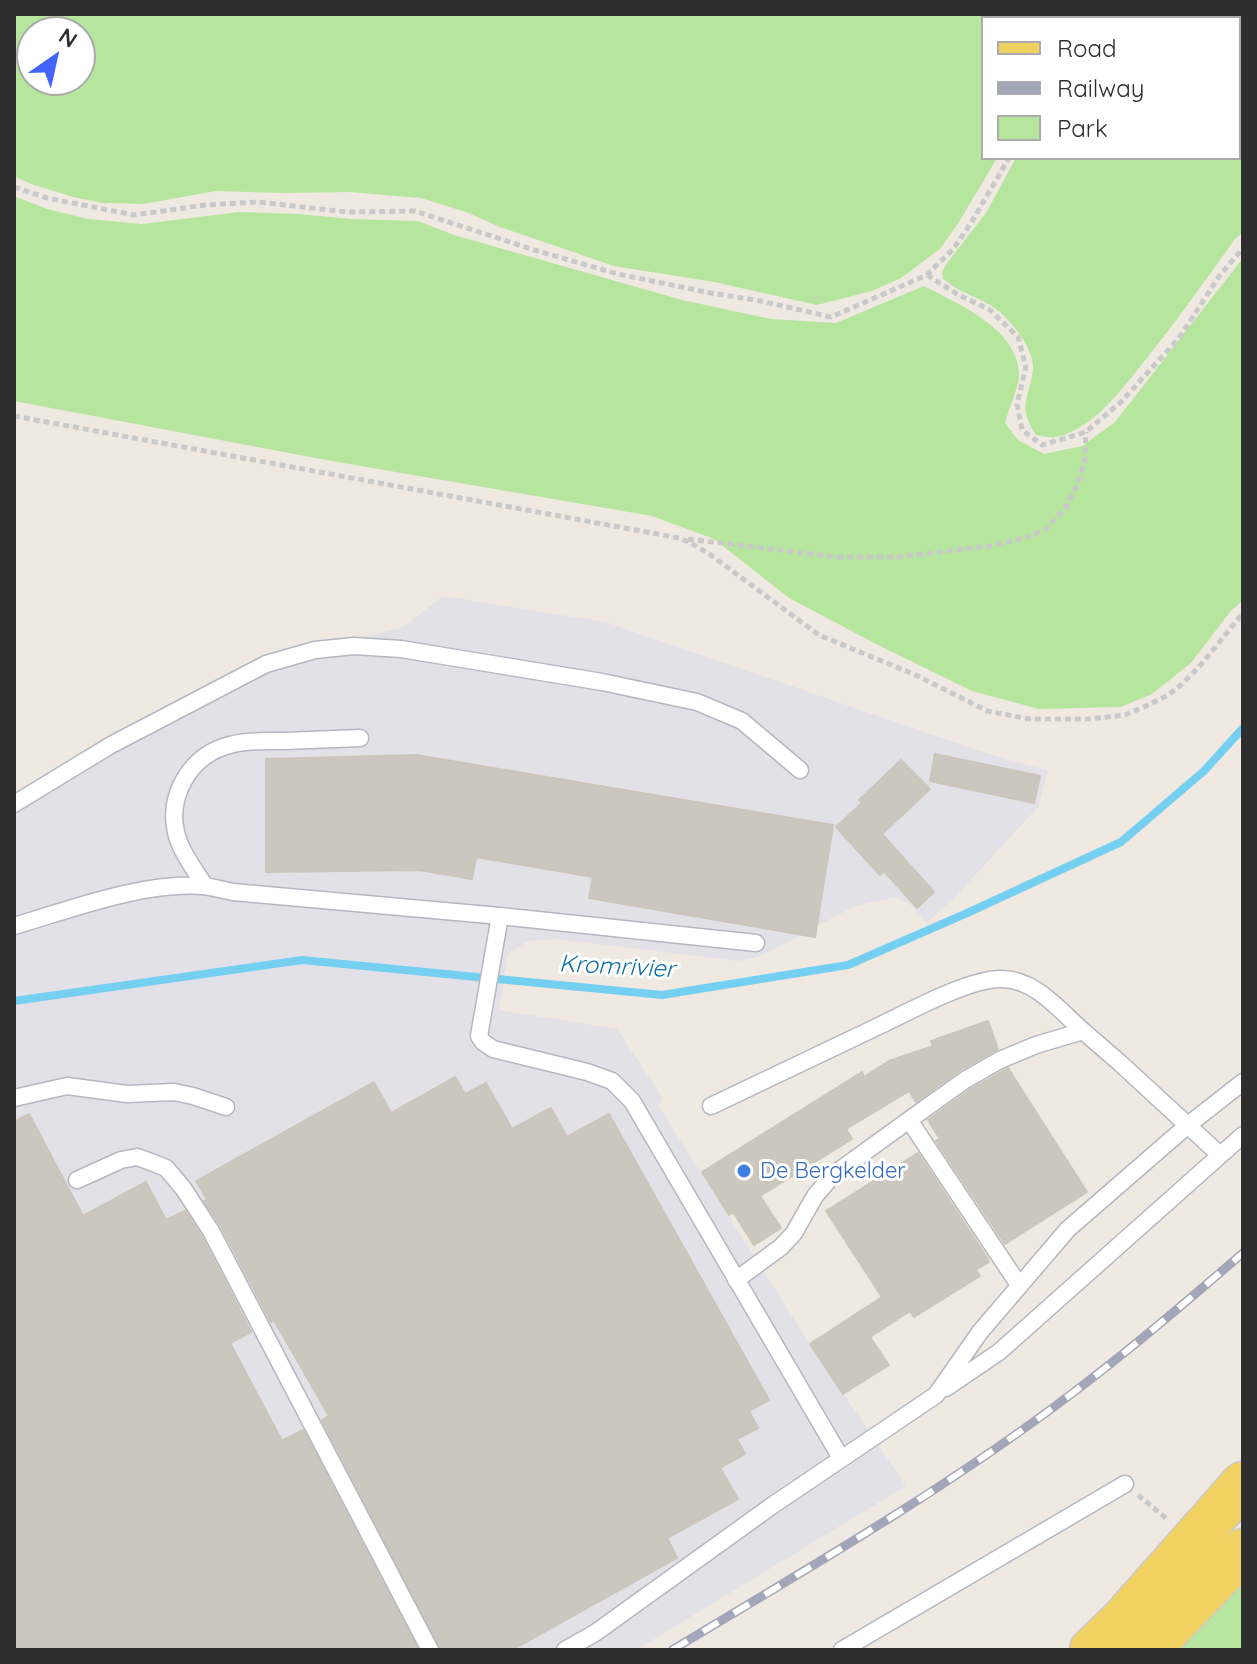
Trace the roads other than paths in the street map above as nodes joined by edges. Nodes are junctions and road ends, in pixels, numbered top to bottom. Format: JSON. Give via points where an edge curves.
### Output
{"nodes":[{"id":1,"x":360,"y":738,"type":"dead end"},
{"id":2,"x":800,"y":770,"type":"dead end"},
{"id":3,"x":14,"y":804,"type":"edge"},
{"id":4,"x":205,"y":886,"type":"junction"},
{"id":5,"x":500,"y":916,"type":"junction"},
{"id":6,"x":14,"y":926,"type":"edge"},
{"id":7,"x":756,"y":943,"type":"dead end"},
{"id":8,"x":1083,"y":1031,"type":"junction"},
{"id":9,"x":1243,"y":1082,"type":"edge"},
{"id":10,"x":14,"y":1098,"type":"edge"},
{"id":11,"x":711,"y":1106,"type":"dead end"},
{"id":12,"x":226,"y":1107,"type":"dead end"},
{"id":13,"x":909,"y":1120,"type":"junction"},
{"id":14,"x":1188,"y":1125,"type":"junction"},
{"id":15,"x":1243,"y":1135,"type":"edge"},
{"id":16,"x":1220,"y":1155,"type":"junction"},
{"id":17,"x":77,"y":1180,"type":"dead end"},
{"id":18,"x":736,"y":1280,"type":"junction"},
{"id":19,"x":1019,"y":1285,"type":"junction"},
{"id":20,"x":936,"y":1395,"type":"junction"},
{"id":21,"x":841,"y":1458,"type":"junction"},
{"id":22,"x":1125,"y":1484,"type":"road end"},
{"id":23,"x":1243,"y":1484,"type":"edge"},
{"id":24,"x":1243,"y":1551,"type":"edge"},
{"id":25,"x":430,"y":1650,"type":"edge"},
{"id":26,"x":565,"y":1650,"type":"edge"},
{"id":27,"x":842,"y":1650,"type":"edge"},
{"id":28,"x":1092,"y":1650,"type":"edge"},
{"id":29,"x":1148,"y":1650,"type":"edge"}],
"edges":[{"from":1,"to":4,"type":"lane","via":[[249,742],[202,758],[179,789],[175,808],[176,832]]},
{"from":2,"to":3,"type":"lane","via":[[742,721],[697,702],[432,654],[354,646],[266,664],[111,745]]},
{"from":4,"to":5,"type":"lane"},
{"from":4,"to":6,"type":"lane","via":[[141,890]]},
{"from":5,"to":7,"type":"lane"},
{"from":5,"to":18,"type":"lane","via":[[479,1036],[493,1049],[612,1081],[632,1101]]},
{"from":8,"to":11,"type":"lane","via":[[1019,982],[981,981]]},
{"from":8,"to":13,"type":"lane","via":[[1000,1060]]},
{"from":8,"to":14,"type":"lane"},
{"from":9,"to":14,"type":"lane"},
{"from":10,"to":12,"type":"lane","via":[[67,1086],[127,1094],[174,1092]]},
{"from":13,"to":18,"type":"lane","via":[[833,1175],[794,1233]]},
{"from":13,"to":19,"type":"lane"},
{"from":14,"to":16,"type":"lane"},
{"from":14,"to":19,"type":"lane","via":[[1068,1229]]},
{"from":15,"to":16,"type":"lane"},
{"from":16,"to":20,"type":"lane","via":[[999,1352]]},
{"from":17,"to":25,"type":"lane","via":[[137,1157],[166,1168],[183,1188],[211,1231]]},
{"from":18,"to":21,"type":"lane"},
{"from":19,"to":20,"type":"lane"},
{"from":20,"to":21,"type":"lane"},
{"from":21,"to":26,"type":"lane"},
{"from":22,"to":27,"type":"lane"},
{"from":23,"to":28,"type":"main road"},
{"from":24,"to":29,"type":"main road"}]}
